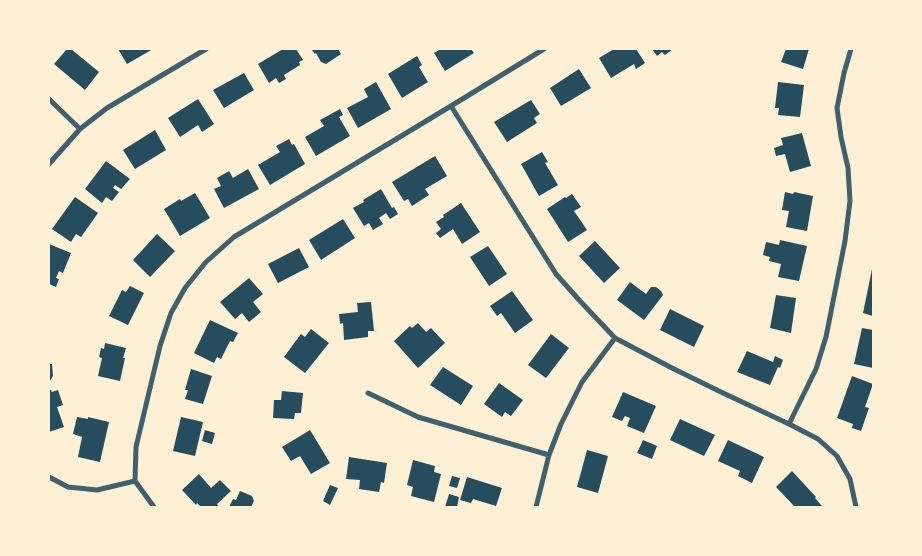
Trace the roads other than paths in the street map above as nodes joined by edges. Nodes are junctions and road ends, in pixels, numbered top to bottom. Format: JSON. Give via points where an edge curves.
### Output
{"nodes":[{"id":1,"x":206,"y":49,"type":"edge"},
{"id":2,"x":544,"y":49,"type":"edge"},
{"id":3,"x":851,"y":49,"type":"edge"},
{"id":4,"x":49,"y":99,"type":"edge"},
{"id":5,"x":451,"y":106,"type":"junction"},
{"id":6,"x":80,"y":129,"type":"junction"},
{"id":7,"x":49,"y":164,"type":"edge"},
{"id":8,"x":615,"y":338,"type":"junction"},
{"id":9,"x":368,"y":393,"type":"dead end"},
{"id":10,"x":790,"y":424,"type":"junction"},
{"id":11,"x":549,"y":455,"type":"junction"},
{"id":12,"x":49,"y":477,"type":"edge"},
{"id":13,"x":135,"y":481,"type":"junction"},
{"id":14,"x":154,"y":507,"type":"edge"},
{"id":15,"x":536,"y":507,"type":"edge"},
{"id":16,"x":856,"y":507,"type":"edge"}],
"edges":[{"from":1,"to":6,"type":"street","via":[[107,108]]},
{"from":2,"to":5,"type":"street"},
{"from":3,"to":10,"type":"street","via":[[837,108],[850,200],[845,241],[826,337],[816,369]]},
{"from":4,"to":6,"type":"street"},
{"from":5,"to":8,"type":"street","via":[[556,274]]},
{"from":5,"to":13,"type":"street","via":[[234,237],[206,262],[185,288],[171,313],[160,346],[136,447]]},
{"from":6,"to":7,"type":"street"},
{"from":8,"to":10,"type":"street"},
{"from":8,"to":11,"type":"street","via":[[582,382]]},
{"from":9,"to":11,"type":"street","via":[[418,417]]},
{"from":10,"to":16,"type":"street","via":[[818,439],[837,456],[850,479]]},
{"from":11,"to":15,"type":"street"},
{"from":12,"to":13,"type":"street","via":[[68,487],[98,490]]},
{"from":13,"to":14,"type":"street"}]}
